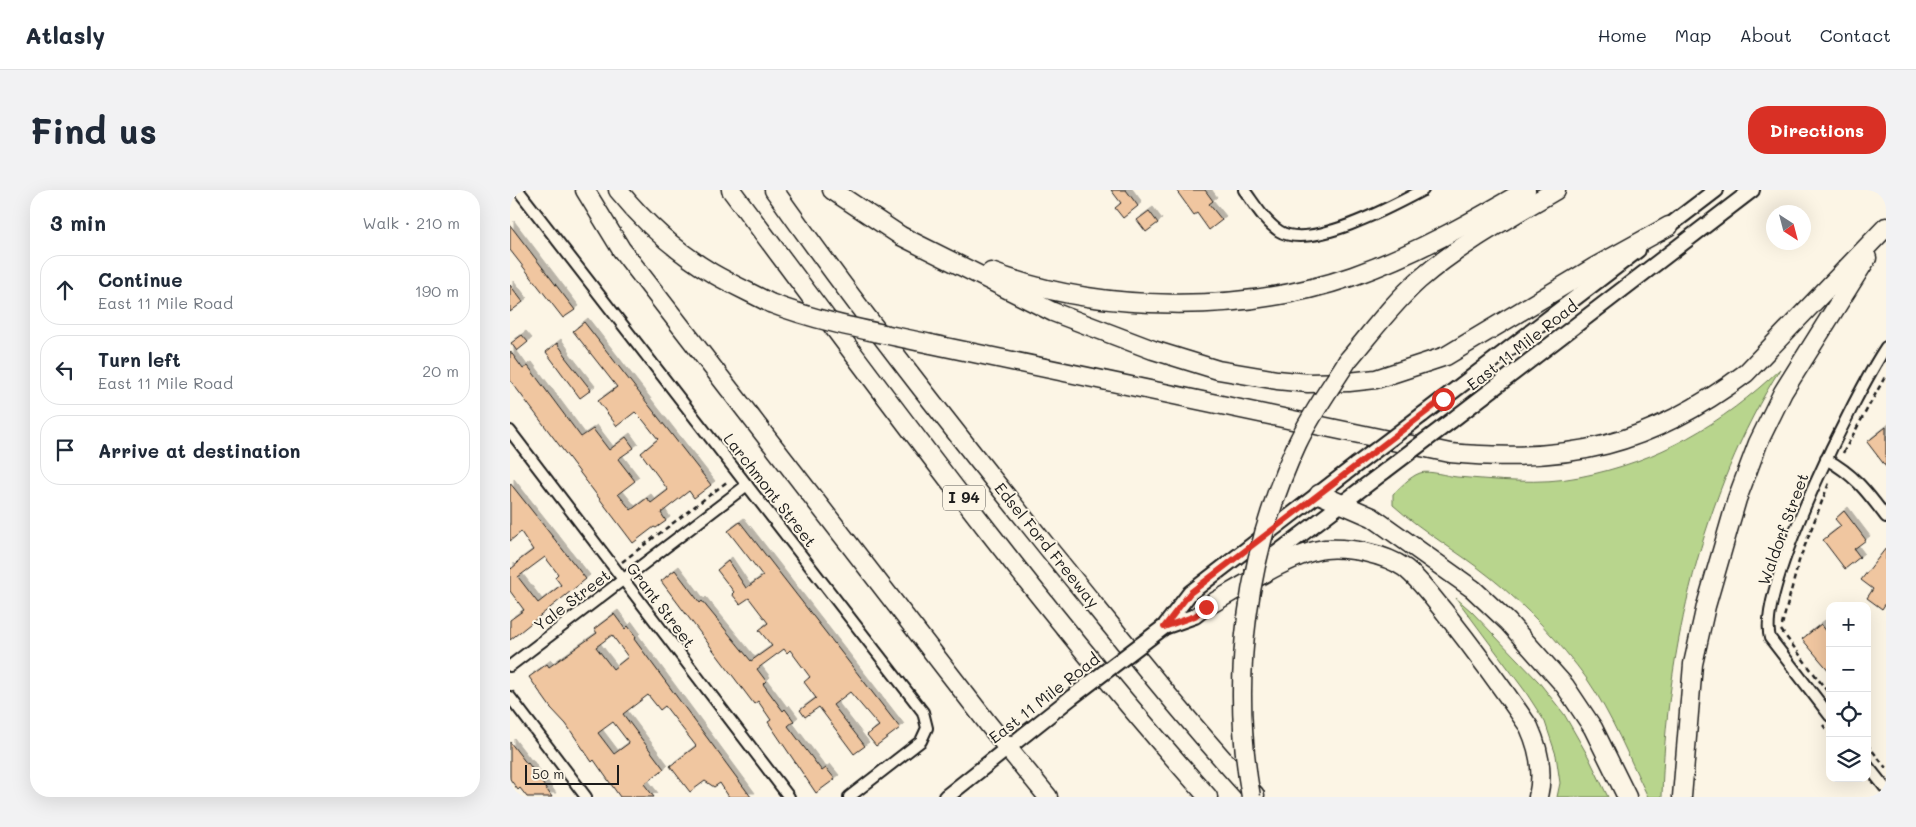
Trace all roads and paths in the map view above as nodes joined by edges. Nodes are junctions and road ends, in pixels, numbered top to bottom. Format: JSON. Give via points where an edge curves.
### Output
{"nodes":[{"id":1,"x":518,"y":190,"type":"edge"},
{"id":2,"x":585,"y":190,"type":"edge"},
{"id":3,"x":618,"y":190,"type":"edge"},
{"id":4,"x":731,"y":190,"type":"edge"},
{"id":5,"x":774,"y":190,"type":"edge"},
{"id":6,"x":832,"y":190,"type":"edge"},
{"id":7,"x":1244,"y":190,"type":"edge"},
{"id":8,"x":1423,"y":190,"type":"edge"},
{"id":9,"x":1526,"y":190,"type":"edge"},
{"id":10,"x":1556,"y":190,"type":"edge"},
{"id":11,"x":1716,"y":190,"type":"edge"},
{"id":12,"x":1752,"y":190,"type":"edge"},
{"id":13,"x":1669,"y":226,"type":"junction"},
{"id":14,"x":1886,"y":228,"type":"edge"},
{"id":15,"x":920,"y":245,"type":"junction"},
{"id":16,"x":1886,"y":347,"type":"edge"},
{"id":17,"x":1886,"y":375,"type":"edge"},
{"id":18,"x":510,"y":431,"type":"edge"},
{"id":19,"x":1826,"y":459,"type":"junction"},
{"id":20,"x":1837,"y":465,"type":"junction"},
{"id":21,"x":728,"y":481,"type":"dead end"},
{"id":22,"x":747,"y":485,"type":"junction"},
{"id":23,"x":1319,"y":494,"type":"junction"},
{"id":24,"x":1341,"y":504,"type":"junction"},
{"id":25,"x":1886,"y":517,"type":"edge"},
{"id":26,"x":620,"y":563,"type":"dead end"},
{"id":27,"x":623,"y":580,"type":"junction"},
{"id":28,"x":1206,"y":607,"type":"junction"},
{"id":29,"x":1164,"y":627,"type":"junction"},
{"id":30,"x":510,"y":666,"type":"edge"},
{"id":31,"x":1828,"y":692,"type":"edge"},
{"id":32,"x":510,"y":697,"type":"edge"},
{"id":33,"x":1826,"y":711,"type":"edge"},
{"id":34,"x":1009,"y":746,"type":"junction"},
{"id":35,"x":1871,"y":749,"type":"edge"},
{"id":36,"x":1886,"y":768,"type":"edge"},
{"id":37,"x":1871,"y":770,"type":"edge"},
{"id":38,"x":1886,"y":789,"type":"edge"},
{"id":39,"x":586,"y":797,"type":"edge"},
{"id":40,"x":789,"y":797,"type":"edge"},
{"id":41,"x":849,"y":797,"type":"edge"},
{"id":42,"x":946,"y":797,"type":"edge"},
{"id":43,"x":1048,"y":797,"type":"edge"},
{"id":44,"x":1208,"y":797,"type":"edge"},
{"id":45,"x":1251,"y":797,"type":"edge"},
{"id":46,"x":1257,"y":797,"type":"edge"},
{"id":47,"x":1538,"y":797,"type":"edge"},
{"id":48,"x":1627,"y":797,"type":"edge"},
{"id":49,"x":1682,"y":797,"type":"edge"}],
"edges":[{"from":1,"to":22,"type":"street","name":"Larchmont Street"},
{"from":2,"to":34,"type":"highway","via":[[621,249],[989,725]]},
{"from":3,"to":14,"type":"highway","bridge":true,"via":[[648,223],[712,273],[770,303],[802,315],[1450,453],[1485,456],[1585,451],[1649,432],[1708,400],[1746,373]]},
{"from":4,"to":44,"type":"highway","number":"I 94","via":[[1092,663]]},
{"from":5,"to":46,"type":"highway","name":"Edsel Ford Freeway","number":"I 94","via":[[887,344],[1018,510],[1198,733]]},
{"from":6,"to":15,"type":"highway","via":[[888,228]]},
{"from":7,"to":8,"type":"street","via":[[1269,222],[1284,234],[1298,237],[1361,220]]},
{"from":9,"to":15,"type":"highway","via":[[1456,231],[1351,276],[1282,295],[1241,299],[1130,302],[1069,294],[999,276]]},
{"from":10,"to":45,"type":"highway","bridge":true,"via":[[1469,242],[1419,280],[1348,360],[1298,442],[1271,510],[1257,557],[1243,648],[1242,730]]},
{"from":11,"to":13,"type":"main road","name":"East 11 Mile Road"},
{"from":12,"to":24,"type":"main road","name":"East 11 Mile Road","bridge":true},
{"from":13,"to":15,"type":"highway","via":[[1446,356],[1402,372],[1349,382],[1276,380],[1218,370],[1153,350],[1053,312]]},
{"from":13,"to":23,"type":"main road","name":"East 11 Mile Road","bridge":true},
{"from":14,"to":49,"type":"highway","via":[[1783,392],[1758,444],[1737,500],[1708,596],[1693,664]]},
{"from":16,"to":19,"type":"street","name":"Waldorf Street","via":[[1860,390]]},
{"from":17,"to":20,"type":"path"},
{"from":18,"to":27,"type":"street","name":"Grant Street"},
{"from":19,"to":20,"type":"street"},
{"from":19,"to":33,"type":"street","name":"Waldorf Street","via":[[1785,559],[1768,630],[1770,638]]},
{"from":20,"to":25,"type":"street","via":[[1859,481]]},
{"from":20,"to":31,"type":"path","via":[[1799,561],[1780,630]]},
{"from":21,"to":26,"type":"path"},
{"from":22,"to":27,"type":"street","name":"Yale Street"},
{"from":22,"to":41,"type":"street","name":"Larchmont Street","via":[[926,719],[926,733],[917,746]]},
{"from":23,"to":24,"type":"highway"},
{"from":23,"to":29,"type":"main road","name":"East 11 Mile Road","via":[[1190,593]]},
{"from":24,"to":28,"type":"main road","name":"East 11 Mile Road"},
{"from":24,"to":48,"type":"highway","via":[[1372,518],[1473,589],[1508,622],[1564,686],[1593,728]]},
{"from":27,"to":30,"type":"street","name":"Yale Street"},
{"from":27,"to":40,"type":"street","name":"Grant Street"},
{"from":28,"to":29,"type":"main road","name":"East 11 Mile Road","via":[[1195,616]]},
{"from":28,"to":47,"type":"highway","via":[[1289,560],[1324,549],[1360,552],[1404,567],[1418,579],[1451,620],[1528,727],[1540,766]]},
{"from":29,"to":34,"type":"main road","name":"East 11 Mile Road","bridge":true},
{"from":32,"to":39,"type":"street"},
{"from":34,"to":42,"type":"main road","name":"East 11 Mile Road"},
{"from":34,"to":43,"type":"highway"},
{"from":35,"to":36,"type":"path"},
{"from":37,"to":38,"type":"street"}]}
